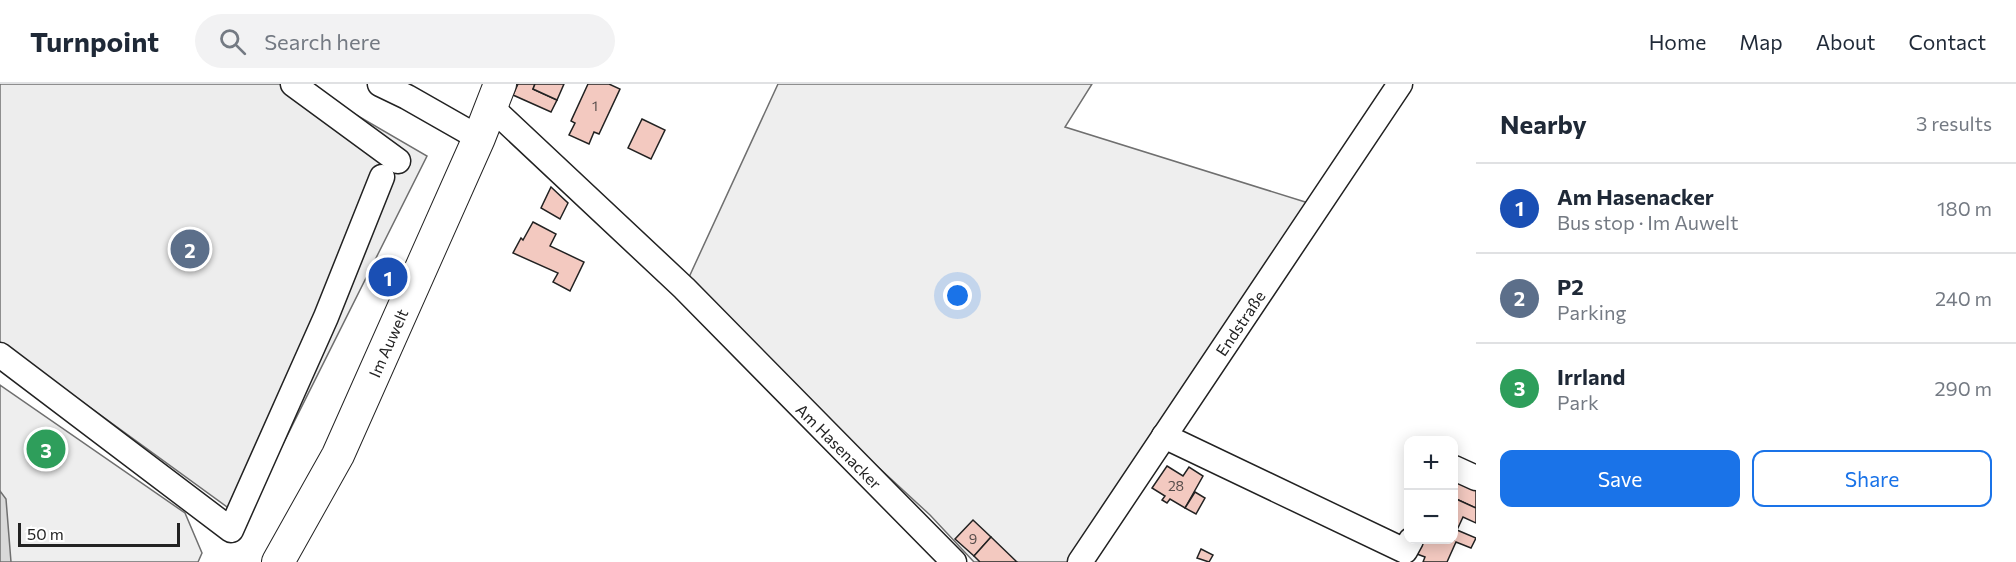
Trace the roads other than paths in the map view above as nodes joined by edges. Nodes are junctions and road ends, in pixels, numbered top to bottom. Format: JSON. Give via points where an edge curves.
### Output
{"nodes":[{"id":1,"x":293,"y":84,"type":"edge"},
{"id":2,"x":380,"y":84,"type":"edge"},
{"id":3,"x":1400,"y":84,"type":"edge"},
{"id":4,"x":495,"y":95,"type":"edge"},
{"id":5,"x":479,"y":138,"type":"junction"},
{"id":6,"x":0,"y":355,"type":"edge"},
{"id":7,"x":1164,"y":436,"type":"junction"},
{"id":8,"x":1458,"y":470,"type":"edge"},
{"id":9,"x":1476,"y":478,"type":"edge"},
{"id":10,"x":1409,"y":544,"type":"edge"},
{"id":11,"x":278,"y":562,"type":"edge"},
{"id":12,"x":954,"y":562,"type":"edge"},
{"id":13,"x":1080,"y":562,"type":"edge"}],
"edges":[{"from":1,"to":6,"type":"street","via":[[390,169],[231,530]]},
{"from":2,"to":5,"type":"street"},
{"from":3,"to":7,"type":"street","name":"Endstraße"},
{"from":4,"to":5,"type":"main road","name":"Im Auwelt"},
{"from":4,"to":12,"type":"street","name":"Am Hasenacker"},
{"from":5,"to":11,"type":"main road","name":"Im Auwelt","via":[[338,456]]},
{"from":7,"to":10,"type":"street","via":[[1405,551]]},
{"from":7,"to":13,"type":"street","name":"Endstraße"},
{"from":8,"to":9,"type":"street"}]}
